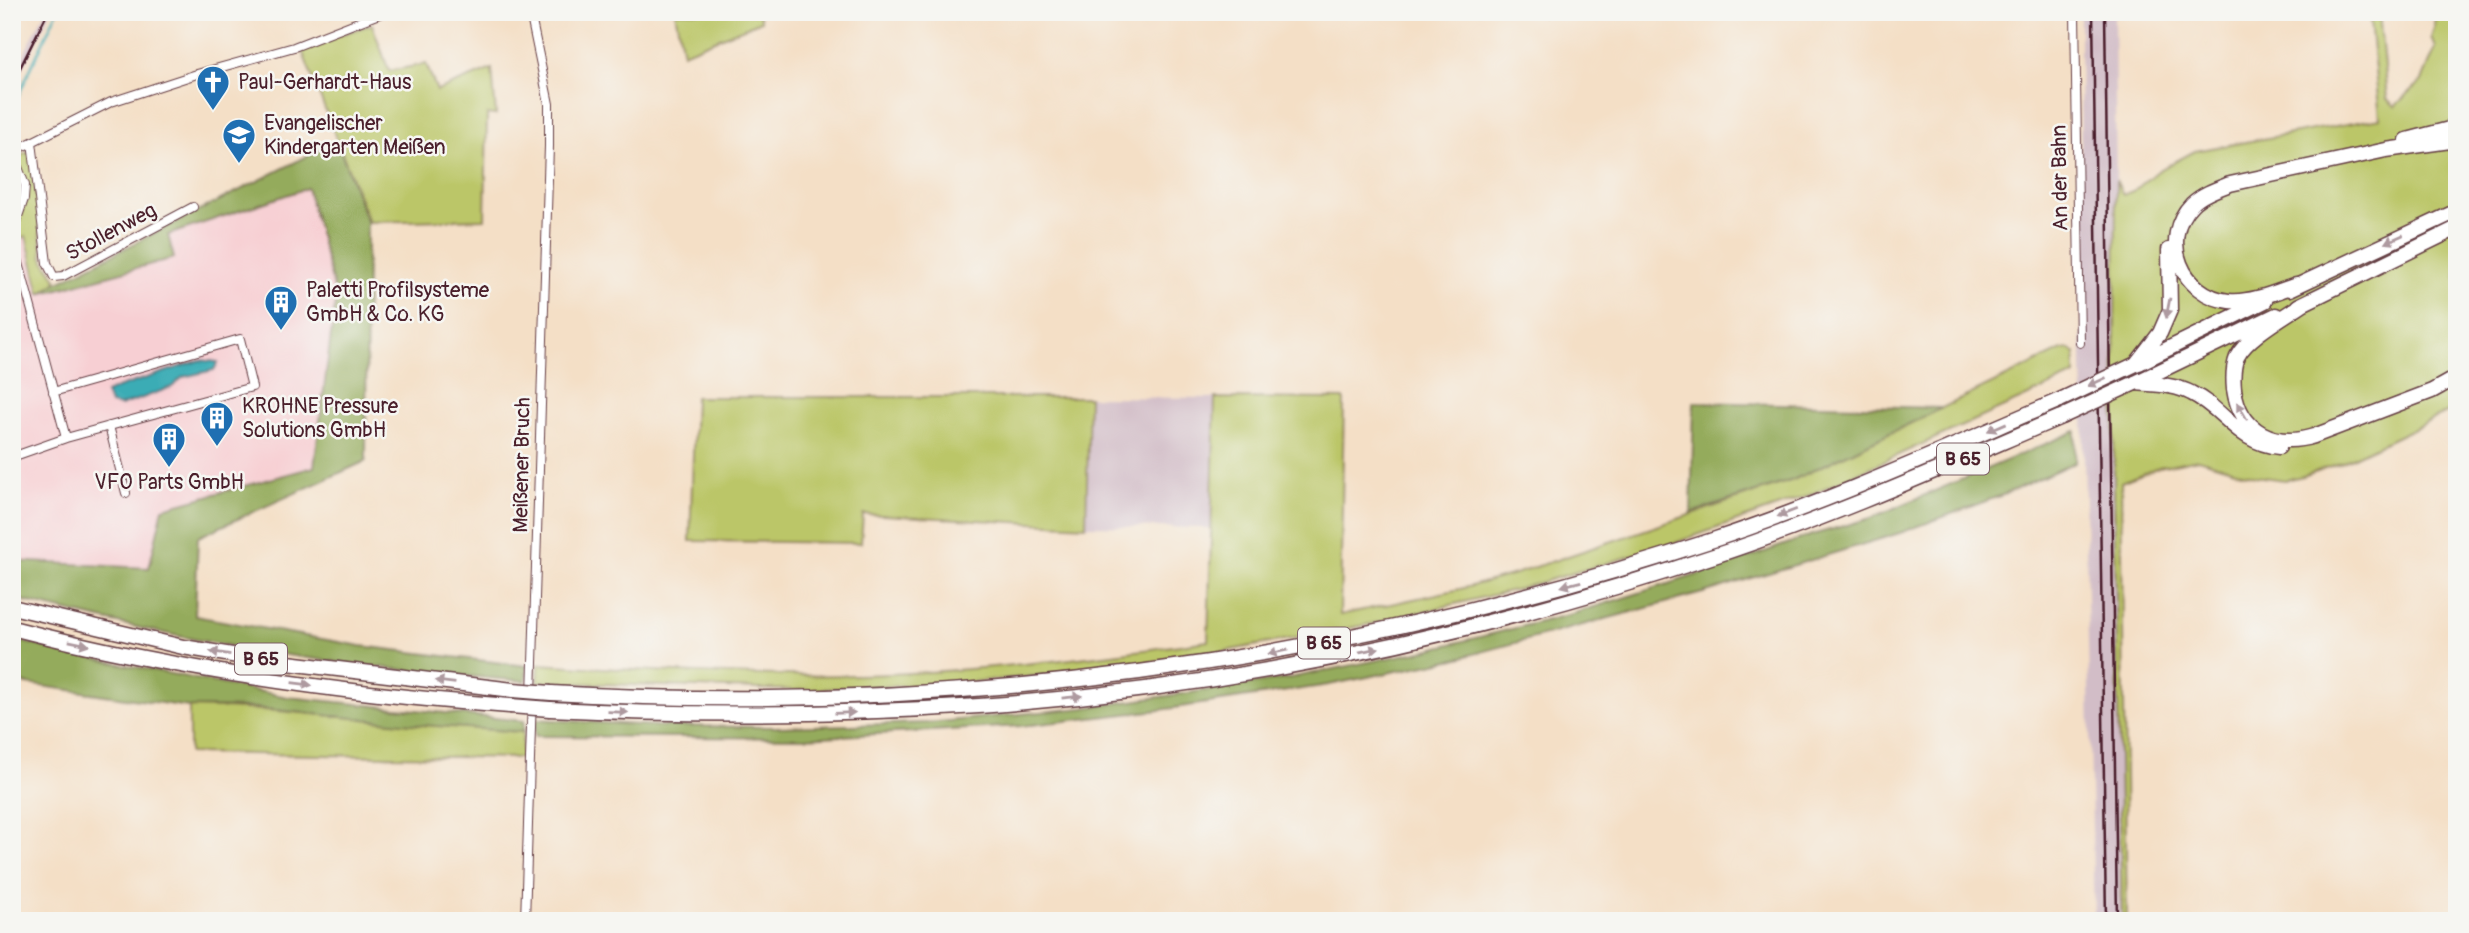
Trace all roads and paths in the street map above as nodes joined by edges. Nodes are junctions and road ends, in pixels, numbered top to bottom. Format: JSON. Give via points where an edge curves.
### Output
{"nodes":[{"id":1,"x":384,"y":12,"type":"edge"},
{"id":2,"x":530,"y":12,"type":"edge"},
{"id":3,"x":2075,"y":12,"type":"edge"},
{"id":4,"x":2457,"y":112,"type":"edge"},
{"id":5,"x":2457,"y":127,"type":"edge"},
{"id":6,"x":2438,"y":136,"type":"junction"},
{"id":7,"x":2457,"y":140,"type":"edge"},
{"id":8,"x":32,"y":142,"type":"junction"},
{"id":9,"x":2457,"y":151,"type":"edge"},
{"id":10,"x":12,"y":152,"type":"edge"},
{"id":11,"x":193,"y":207,"type":"dead end"},
{"id":12,"x":2457,"y":211,"type":"edge"},
{"id":13,"x":2457,"y":228,"type":"edge"},
{"id":14,"x":2297,"y":285,"type":"junction"},
{"id":15,"x":2304,"y":303,"type":"junction"},
{"id":16,"x":2080,"y":343,"type":"dead end"},
{"id":17,"x":2135,"y":365,"type":"junction"},
{"id":18,"x":2457,"y":377,"type":"edge"},
{"id":19,"x":2135,"y":383,"type":"junction"},
{"id":20,"x":2457,"y":387,"type":"edge"},
{"id":21,"x":53,"y":392,"type":"junction"},
{"id":22,"x":109,"y":426,"type":"junction"},
{"id":23,"x":66,"y":438,"type":"junction"},
{"id":24,"x":12,"y":457,"type":"edge"},
{"id":25,"x":127,"y":494,"type":"dead end"},
{"id":26,"x":12,"y":607,"type":"edge"},
{"id":27,"x":12,"y":628,"type":"edge"},
{"id":28,"x":525,"y":921,"type":"edge"}],
"edges":[{"from":1,"to":8,"type":"street","via":[[294,47],[111,102]]},
{"from":2,"to":28,"type":"street","name":"Meißener Bruch","via":[[549,104],[549,146]]},
{"from":3,"to":16,"type":"street","name":"An der Bahn"},
{"from":4,"to":6,"type":"highway"},
{"from":5,"to":6,"type":"highway"},
{"from":6,"to":7,"type":"highway"},
{"from":6,"to":9,"type":"highway"},
{"from":6,"to":14,"type":"highway","via":[[2230,184],[2191,204],[2175,243],[2183,273],[2196,286],[2207,294],[2236,301]]},
{"from":6,"to":17,"type":"highway","one_way":true,"via":[[2225,180],[2203,189],[2175,221],[2169,244],[2170,310],[2160,333]]},
{"from":8,"to":10,"type":"street"},
{"from":8,"to":11,"type":"street","name":"Stollenweg","via":[[47,262],[54,277]]},
{"from":10,"to":21,"type":"street","via":[[25,186],[15,225],[16,252]]},
{"from":12,"to":14,"type":"highway","number":"B 65","one_way":true},
{"from":13,"to":15,"type":"highway","number":"B 65"},
{"from":14,"to":17,"type":"highway","number":"B 65"},
{"from":18,"to":15,"type":"highway","one_way":true,"via":[[2314,436],[2298,441],[2268,437],[2244,417],[2237,403],[2237,358],[2247,344]]},
{"from":15,"to":19,"type":"highway","number":"B 65"},
{"from":17,"to":26,"type":"highway","number":"B 65","one_way":true,"bridge":true,"via":[[1872,482],[1716,539],[1516,599],[1335,641],[1164,670],[888,696],[621,697],[513,690],[276,661],[183,647]]},
{"from":19,"to":20,"type":"highway","via":[[2190,392],[2246,438],[2290,448]]},
{"from":27,"to":19,"type":"highway","number":"B 65","one_way":true,"bridge":true,"via":[[261,679],[422,700],[550,709],[747,715],[876,712],[1166,685],[1339,656],[1520,614],[1720,554],[1864,502]]},
{"from":21,"to":22,"type":"street","via":[[240,339],[252,387]]},
{"from":21,"to":23,"type":"street"},
{"from":22,"to":23,"type":"street"},
{"from":22,"to":25,"type":"street"},
{"from":23,"to":24,"type":"street"}]}
